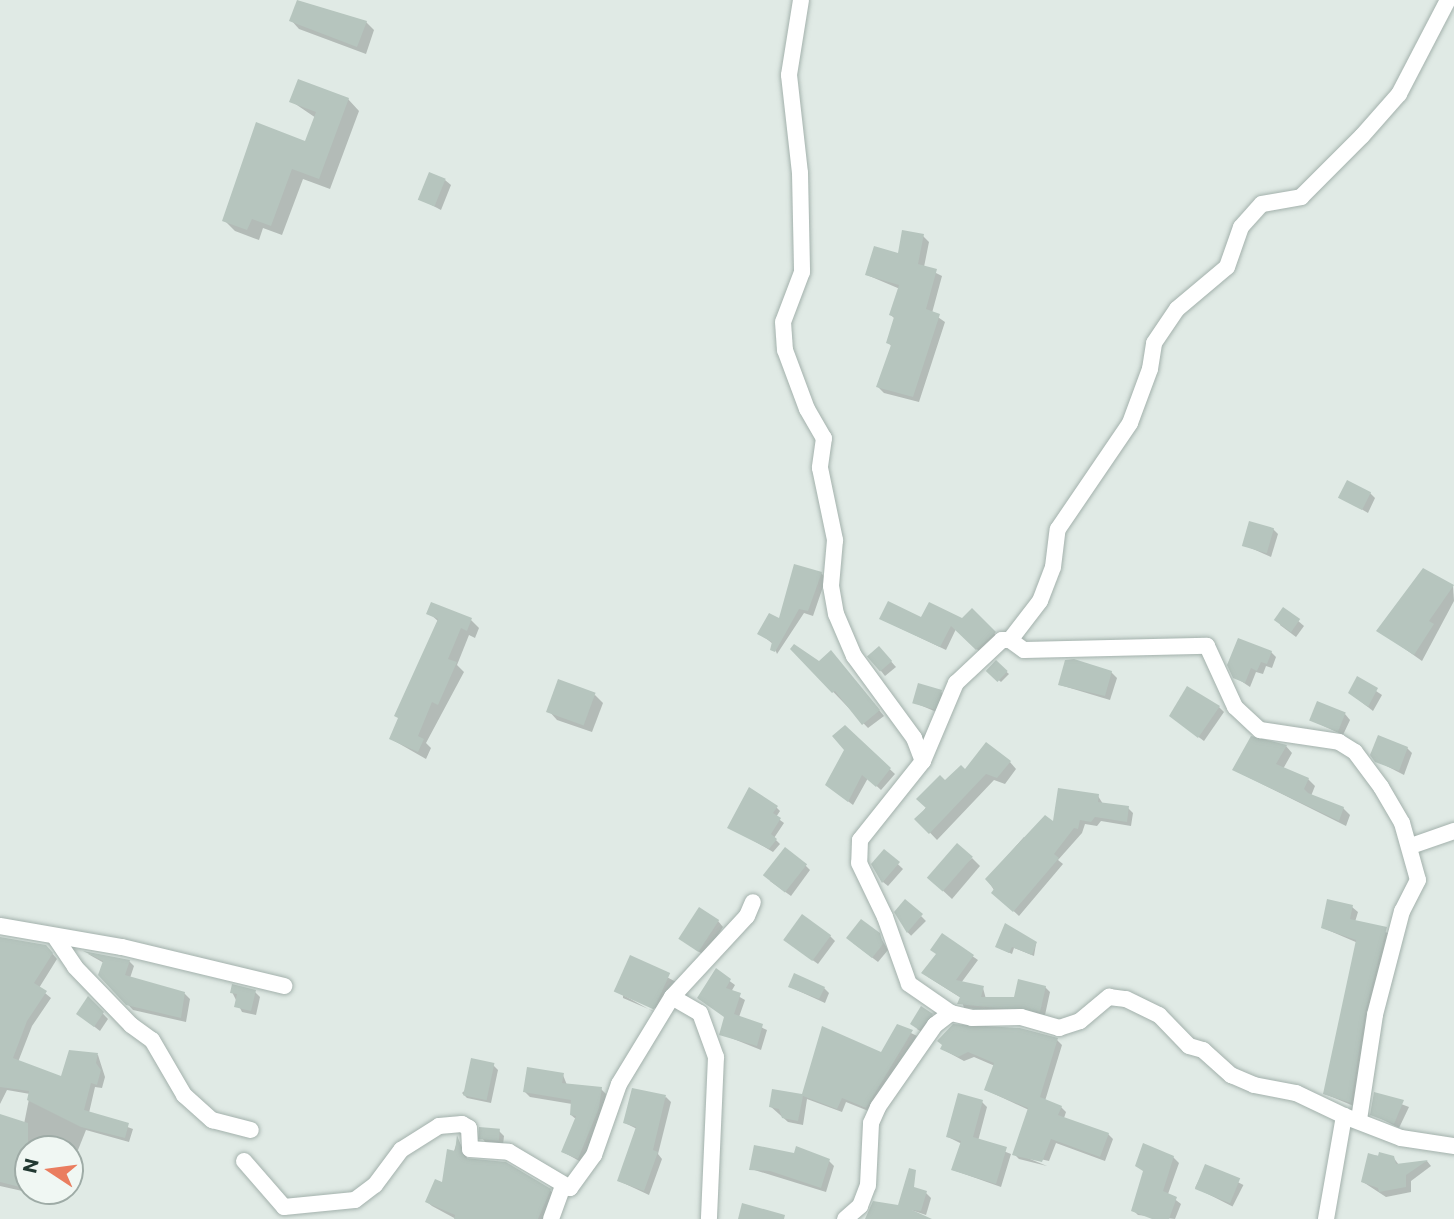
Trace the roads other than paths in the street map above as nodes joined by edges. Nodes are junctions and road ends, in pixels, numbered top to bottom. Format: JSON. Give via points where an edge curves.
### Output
{"nodes":[{"id":1,"x":801,"y":0,"type":"edge"},
{"id":2,"x":1448,"y":0,"type":"edge"},
{"id":3,"x":1010,"y":640,"type":"junction"},
{"id":4,"x":923,"y":761,"type":"junction"},
{"id":5,"x":1454,"y":831,"type":"edge"},
{"id":6,"x":1411,"y":846,"type":"junction"},
{"id":7,"x":753,"y":902,"type":"dead end"},
{"id":8,"x":0,"y":926,"type":"edge"},
{"id":9,"x":55,"y":937,"type":"junction"},
{"id":10,"x":284,"y":986,"type":"dead end"},
{"id":11,"x":673,"y":997,"type":"junction"},
{"id":12,"x":951,"y":1013,"type":"junction"},
{"id":13,"x":1351,"y":1118,"type":"junction"},
{"id":14,"x":251,"y":1129,"type":"dead end"},
{"id":15,"x":1454,"y":1146,"type":"edge"},
{"id":16,"x":244,"y":1161,"type":"dead end"},
{"id":17,"x":563,"y":1186,"type":"junction"},
{"id":18,"x":551,"y":1219,"type":"edge"},
{"id":19,"x":709,"y":1219,"type":"edge"},
{"id":20,"x":845,"y":1219,"type":"edge"},
{"id":21,"x":1326,"y":1219,"type":"edge"}],
"edges":[{"from":1,"to":4,"type":"street","via":[[789,75],[800,173],[802,272],[783,322],[785,350],[807,409],[824,438],[820,468],[835,540],[831,586],[836,614],[854,656],[914,738]]},
{"from":2,"to":3,"type":"street","via":[[1399,94],[1301,197],[1262,204],[1241,227],[1227,267],[1177,309],[1154,343],[1150,369],[1130,423],[1058,529],[1053,567],[1040,601]]},
{"from":3,"to":4,"type":"street","via":[[1002,640],[956,683]]},
{"from":3,"to":6,"type":"street","via":[[1024,650],[1207,646],[1235,707],[1260,730],[1339,742],[1355,752],[1381,787]]},
{"from":4,"to":12,"type":"street","via":[[860,840],[859,863],[886,917],[909,984]]},
{"from":5,"to":6,"type":"street"},
{"from":6,"to":13,"type":"street","via":[[1418,880],[1402,911]]},
{"from":7,"to":11,"type":"street","via":[[747,916]]},
{"from":8,"to":9,"type":"street"},
{"from":9,"to":10,"type":"street","via":[[122,947]]},
{"from":9,"to":14,"type":"street","via":[[75,967],[131,1025],[152,1040],[184,1095],[212,1120]]},
{"from":11,"to":17,"type":"street","via":[[619,1084],[594,1154],[570,1188]]},
{"from":11,"to":19,"type":"street","via":[[700,1013],[716,1057]]},
{"from":12,"to":13,"type":"street","via":[[972,1018],[1021,1017],[1059,1028],[1080,1021],[1109,997],[1126,999],[1159,1015],[1189,1046],[1203,1049],[1231,1075],[1296,1093]]},
{"from":12,"to":20,"type":"street","via":[[935,1026],[878,1107],[871,1123],[868,1185],[860,1206]]},
{"from":13,"to":15,"type":"street","via":[[1394,1136]]},
{"from":13,"to":21,"type":"street"},
{"from":16,"to":17,"type":"street","via":[[284,1208],[355,1200],[374,1185],[401,1150],[439,1126],[462,1124],[469,1128],[470,1149],[509,1152]]},
{"from":17,"to":18,"type":"street"}]}
